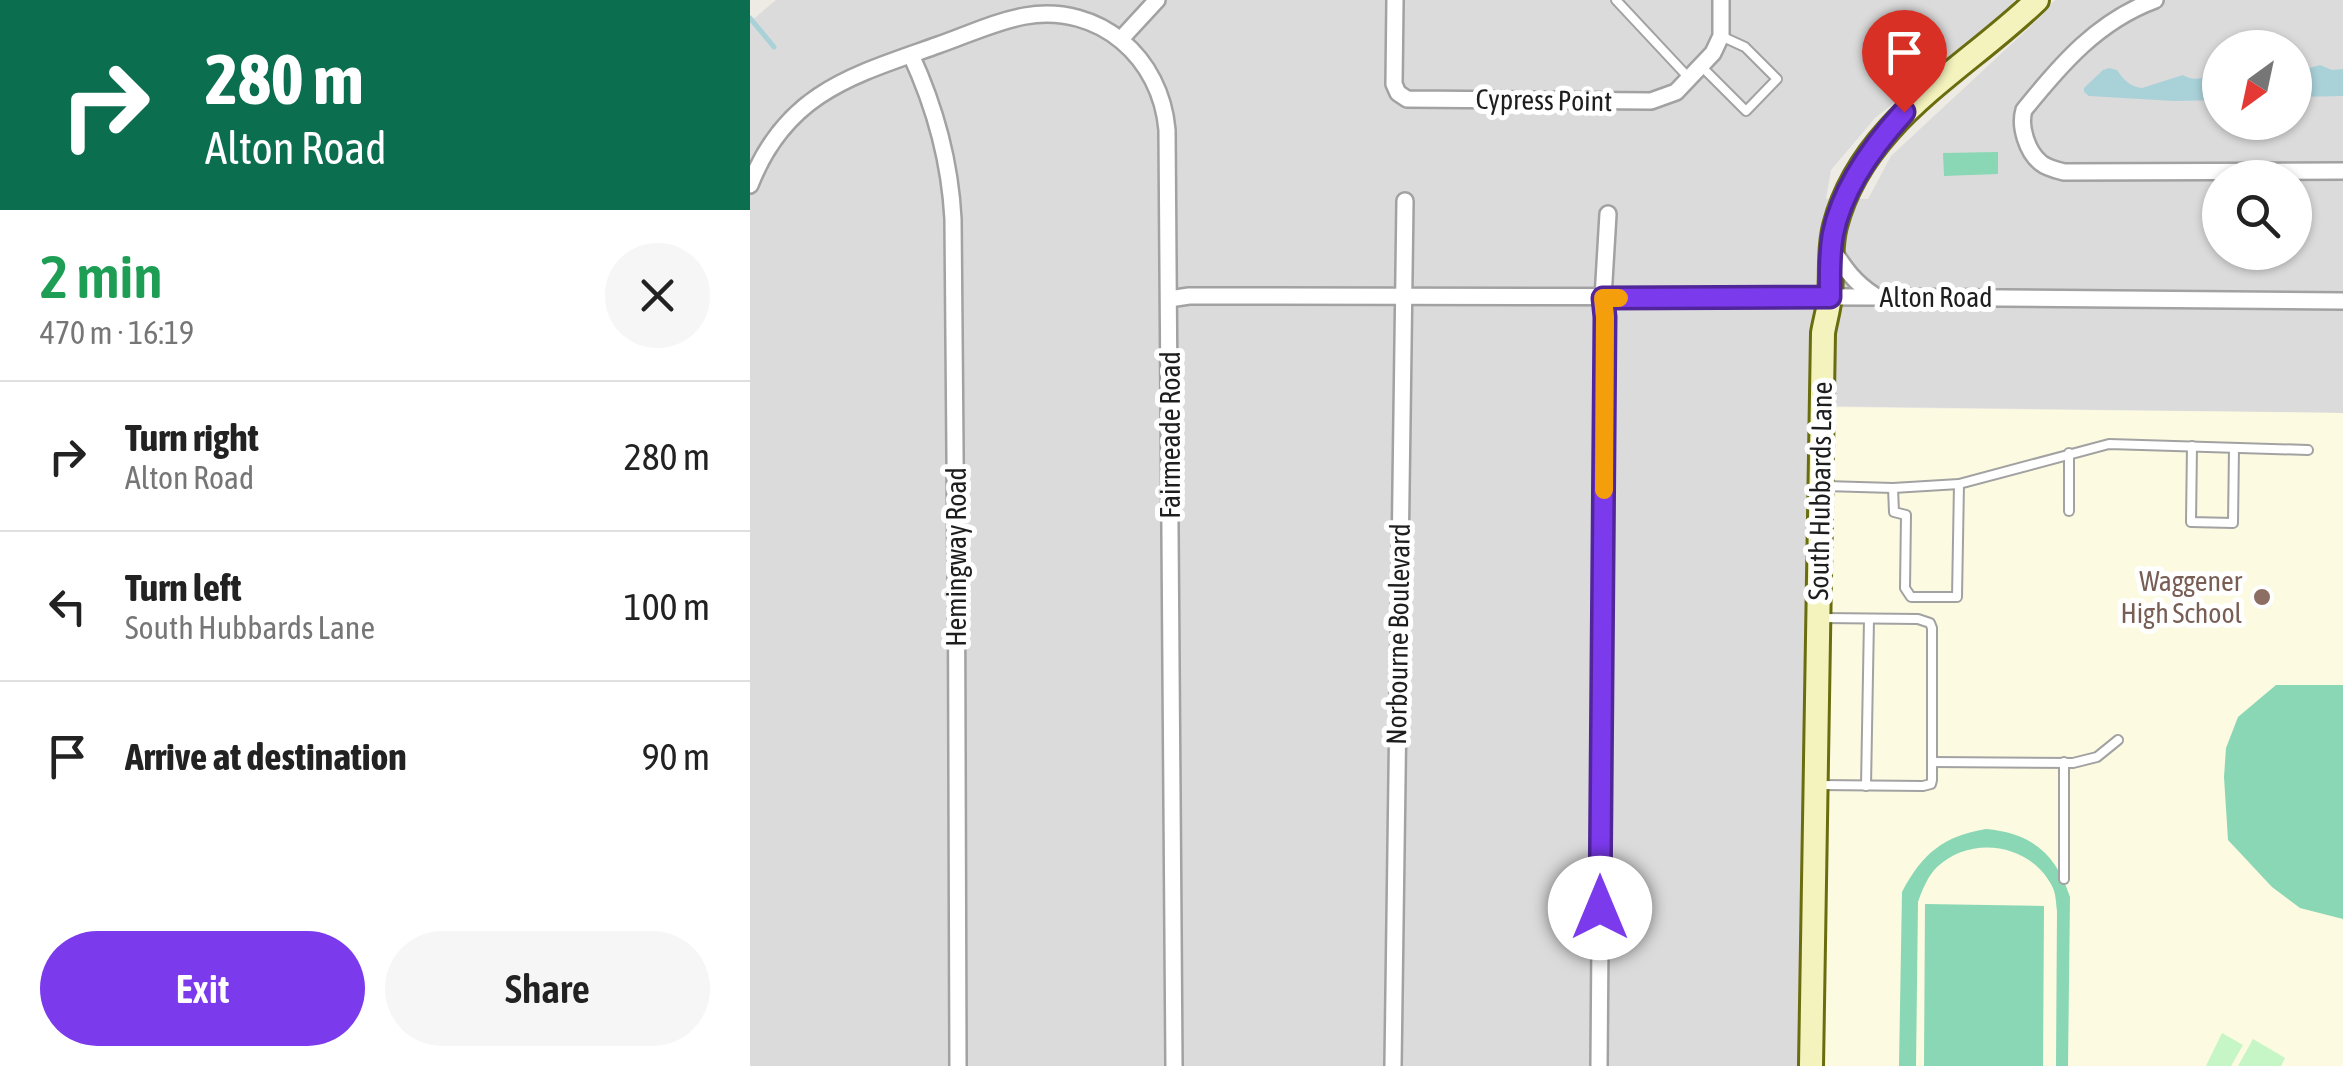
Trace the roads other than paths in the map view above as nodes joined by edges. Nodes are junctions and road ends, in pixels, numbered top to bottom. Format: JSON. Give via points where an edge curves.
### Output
{"nodes":[{"id":1,"x":1158,"y":0,"type":"edge"},
{"id":2,"x":1395,"y":0,"type":"edge"},
{"id":3,"x":1616,"y":0,"type":"edge"},
{"id":4,"x":1721,"y":0,"type":"edge"},
{"id":5,"x":2155,"y":0,"type":"edge"},
{"id":6,"x":2035,"y":1,"type":"edge"},
{"id":7,"x":1721,"y":36,"type":"junction"},
{"id":8,"x":1121,"y":40,"type":"junction"},
{"id":9,"x":911,"y":55,"type":"junction"},
{"id":10,"x":1701,"y":66,"type":"junction"},
{"id":11,"x":1689,"y":79,"type":"junction"},
{"id":12,"x":2343,"y":171,"type":"edge"},
{"id":13,"x":750,"y":185,"type":"edge"},
{"id":14,"x":1405,"y":201,"type":"dead end"},
{"id":15,"x":1608,"y":214,"type":"dead end"},
{"id":16,"x":1831,"y":248,"type":"junction"},
{"id":17,"x":1830,"y":297,"type":"junction"},
{"id":18,"x":1878,"y":297,"type":"junction"},
{"id":19,"x":1402,"y":298,"type":"junction"},
{"id":20,"x":1603,"y":298,"type":"junction"},
{"id":21,"x":1169,"y":299,"type":"junction"},
{"id":22,"x":2343,"y":301,"type":"edge"},
{"id":23,"x":2192,"y":446,"type":"junction"},
{"id":24,"x":2234,"y":448,"type":"junction"},
{"id":25,"x":2308,"y":450,"type":"dead end"},
{"id":26,"x":2069,"y":453,"type":"junction"},
{"id":27,"x":1960,"y":484,"type":"junction"},
{"id":28,"x":1820,"y":486,"type":"junction"},
{"id":29,"x":1893,"y":488,"type":"junction"},
{"id":30,"x":2069,"y":510,"type":"dead end"},
{"id":31,"x":1911,"y":598,"type":"junction"},
{"id":32,"x":1818,"y":618,"type":"junction"},
{"id":33,"x":1869,"y":619,"type":"junction"},
{"id":34,"x":1911,"y":619,"type":"junction"},
{"id":35,"x":2118,"y":740,"type":"dead end"},
{"id":36,"x":1932,"y":762,"type":"junction"},
{"id":37,"x":2064,"y":762,"type":"junction"},
{"id":38,"x":1816,"y":786,"type":"junction"},
{"id":39,"x":1866,"y":786,"type":"junction"},
{"id":40,"x":2064,"y":879,"type":"dead end"},
{"id":41,"x":958,"y":1066,"type":"edge"},
{"id":42,"x":1174,"y":1066,"type":"edge"},
{"id":43,"x":1394,"y":1066,"type":"edge"},
{"id":44,"x":1599,"y":1066,"type":"edge"},
{"id":45,"x":1811,"y":1066,"type":"edge"}],
"edges":[{"from":1,"to":8,"type":"street"},
{"from":2,"to":11,"type":"street","name":"Cypress Point","via":[[1394,84],[1407,99],[1652,102]]},
{"from":3,"to":11,"type":"lane"},
{"from":4,"to":7,"type":"street"},
{"from":5,"to":12,"type":"street","via":[[2074,51],[2024,110],[2022,130],[2042,165],[2064,172]]},
{"from":6,"to":16,"type":"street","name":"South Hubbards Lane","via":[[1881,138],[1845,199]]},
{"from":7,"to":10,"type":"street","name":"Cypress Point"},
{"from":7,"to":10,"type":"lane","via":[[1744,47],[1777,79],[1746,110]]},
{"from":8,"to":9,"type":"street","name":"Fairmeade Road","via":[[1086,21],[1042,14]]},
{"from":8,"to":21,"type":"street","name":"Fairmeade Road","via":[[1153,77],[1166,111]]},
{"from":9,"to":13,"type":"street","name":"Fairmeade Road","via":[[820,94],[776,139]]},
{"from":9,"to":41,"type":"street","name":"Hemingway Road","via":[[942,140],[953,219]]},
{"from":10,"to":11,"type":"street","name":"Cypress Point"},
{"from":14,"to":19,"type":"street","name":"Norbourne Boulevard"},
{"from":15,"to":20,"type":"street"},
{"from":16,"to":17,"type":"street","name":"South Hubbards Lane"},
{"from":16,"to":18,"type":"street","via":[[1850,276]]},
{"from":17,"to":18,"type":"street","name":"Alton Road"},
{"from":17,"to":20,"type":"street","name":"Alton Road"},
{"from":17,"to":28,"type":"street","name":"South Hubbards Lane","via":[[1823,333]]},
{"from":18,"to":22,"type":"street","name":"Alton Road"},
{"from":19,"to":20,"type":"street","name":"Alton Road"},
{"from":19,"to":21,"type":"street","name":"Alton Road"},
{"from":19,"to":43,"type":"street","name":"Norbourne Boulevard"},
{"from":20,"to":44,"type":"street"},
{"from":21,"to":42,"type":"street","name":"Fairmeade Road"},
{"from":23,"to":24,"type":"lane"},
{"from":23,"to":24,"type":"lane","via":[[2191,522],[2233,523]]},
{"from":23,"to":26,"type":"lane","via":[[2109,444]]},
{"from":24,"to":25,"type":"lane"},
{"from":26,"to":27,"type":"lane"},
{"from":26,"to":30,"type":"lane"},
{"from":27,"to":29,"type":"lane"},
{"from":27,"to":31,"type":"lane","via":[[1957,597]]},
{"from":28,"to":29,"type":"lane"},
{"from":28,"to":32,"type":"street","name":"South Hubbards Lane"},
{"from":29,"to":31,"type":"lane","via":[[1894,512],[1906,515]]},
{"from":31,"to":34,"type":"lane"},
{"from":32,"to":33,"type":"lane"},
{"from":32,"to":38,"type":"street","name":"South Hubbards Lane"},
{"from":33,"to":34,"type":"lane"},
{"from":33,"to":39,"type":"lane"},
{"from":34,"to":36,"type":"lane","via":[[1932,626]]},
{"from":35,"to":37,"type":"lane","via":[[2097,757]]},
{"from":36,"to":37,"type":"lane"},
{"from":36,"to":39,"type":"lane","via":[[1928,786]]},
{"from":37,"to":40,"type":"lane"},
{"from":38,"to":39,"type":"lane"},
{"from":38,"to":45,"type":"street","name":"South Hubbards Lane"}]}
